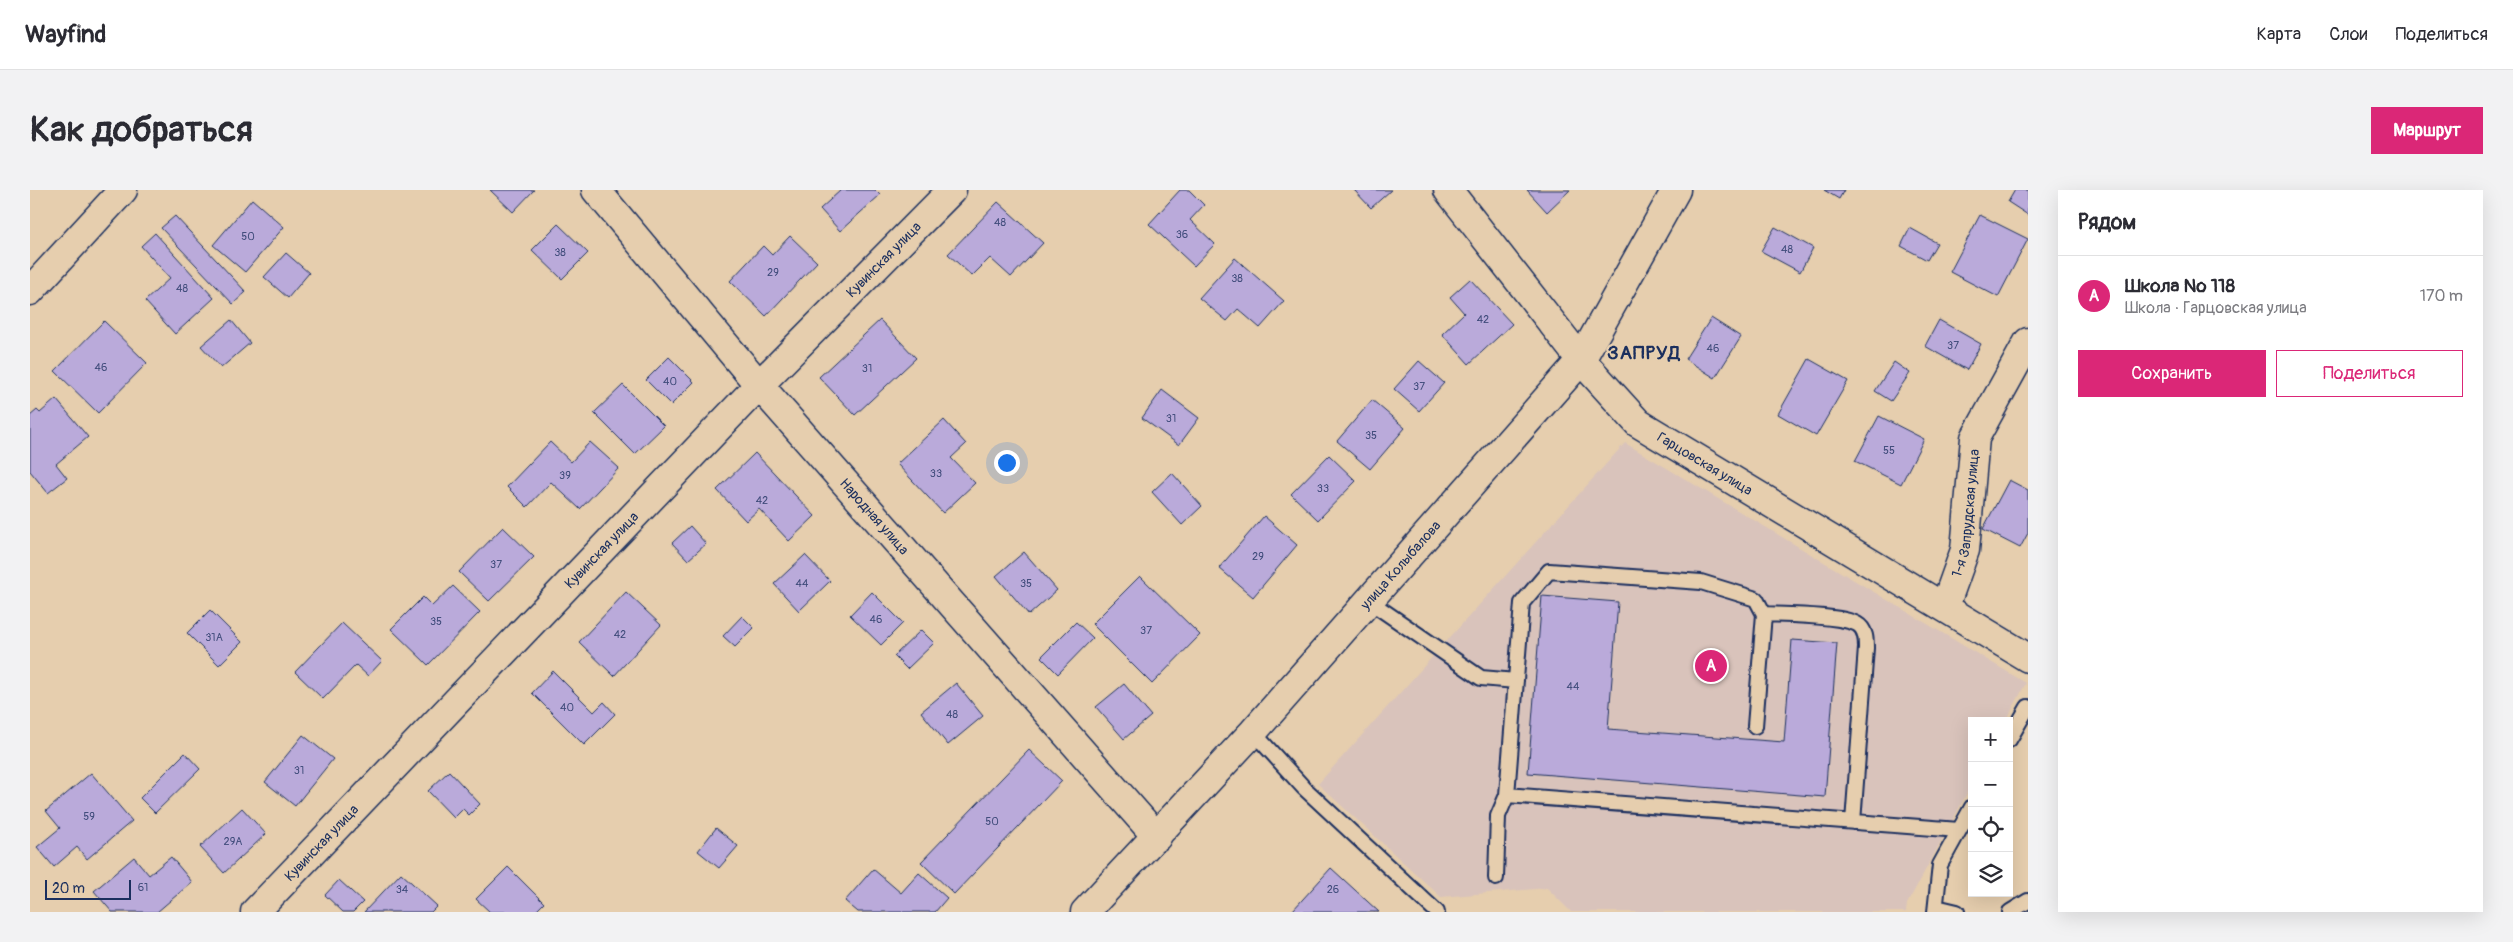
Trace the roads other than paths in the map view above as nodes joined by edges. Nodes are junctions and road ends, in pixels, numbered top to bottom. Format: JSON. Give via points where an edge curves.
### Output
{"nodes":[{"id":1,"x":123,"y":190,"type":"edge"},
{"id":2,"x":596,"y":190,"type":"edge"},
{"id":3,"x":952,"y":190,"type":"edge"},
{"id":4,"x":1448,"y":190,"type":"edge"},
{"id":5,"x":1676,"y":190,"type":"edge"},
{"id":6,"x":30,"y":291,"type":"edge"},
{"id":7,"x":2028,"y":342,"type":"edge"},
{"id":8,"x":1580,"y":360,"type":"junction"},
{"id":9,"x":759,"y":385,"type":"junction"},
{"id":10,"x":1369,"y":600,"type":"junction"},
{"id":11,"x":1945,"y":606,"type":"junction"},
{"id":12,"x":1764,"y":614,"type":"junction"},
{"id":13,"x":2028,"y":658,"type":"edge"},
{"id":14,"x":1516,"y":681,"type":"junction"},
{"id":15,"x":2028,"y":707,"type":"edge"},
{"id":16,"x":1755,"y":726,"type":"dead end"},
{"id":17,"x":1253,"y":732,"type":"junction"},
{"id":18,"x":2013,"y":733,"type":"edge"},
{"id":19,"x":1507,"y":795,"type":"junction"},
{"id":20,"x":1968,"y":814,"type":"edge"},
{"id":21,"x":1852,"y":822,"type":"junction"},
{"id":22,"x":1959,"y":830,"type":"junction"},
{"id":23,"x":1157,"y":836,"type":"junction"},
{"id":24,"x":1496,"y":878,"type":"dead end"},
{"id":25,"x":2028,"y":901,"type":"edge"},
{"id":26,"x":1936,"y":910,"type":"edge"},
{"id":27,"x":255,"y":912,"type":"edge"},
{"id":28,"x":1085,"y":912,"type":"edge"},
{"id":29,"x":1437,"y":912,"type":"edge"},
{"id":30,"x":1957,"y":912,"type":"edge"},
{"id":31,"x":2010,"y":912,"type":"edge"}],
"edges":[{"from":1,"to":6,"type":"street"},
{"from":2,"to":9,"type":"street","name":"Народная улица"},
{"from":3,"to":9,"type":"street","name":"Кувинская улица"},
{"from":4,"to":8,"type":"street","name":"Гарцовская улица"},
{"from":5,"to":8,"type":"street","name":"улица Колыбалова"},
{"from":7,"to":11,"type":"street","name":"1-я Запрудская улица","via":[[1975,438],[1965,550]]},
{"from":8,"to":10,"type":"street","name":"улица Колыбалова"},
{"from":8,"to":11,"type":"street","name":"Гарцовская улица","via":[[1638,423]]},
{"from":9,"to":23,"type":"street","name":"Народная улица"},
{"from":9,"to":27,"type":"street","name":"Кувинская улица"},
{"from":10,"to":14,"type":"lane","via":[[1482,678]]},
{"from":10,"to":17,"type":"street","name":"улица Колыбалова"},
{"from":11,"to":13,"type":"street","name":"Гарцовская улица"},
{"from":12,"to":14,"type":"lane","via":[[1756,599],[1701,582],[1549,570],[1522,602]]},
{"from":12,"to":16,"type":"lane"},
{"from":12,"to":21,"type":"lane","via":[[1845,620],[1859,625],[1866,635]]},
{"from":14,"to":19,"type":"lane"},
{"from":15,"to":18,"type":"lane"},
{"from":17,"to":23,"type":"street","name":"улица Колыбалова"},
{"from":17,"to":29,"type":"lane","via":[[1304,788]]},
{"from":19,"to":21,"type":"lane"},
{"from":19,"to":24,"type":"lane","via":[[1498,816]]},
{"from":20,"to":22,"type":"lane"},
{"from":21,"to":22,"type":"lane"},
{"from":22,"to":26,"type":"lane","via":[[1940,865]]},
{"from":23,"to":28,"type":"street","name":"улица Колыбалова"},
{"from":25,"to":31,"type":"lane"},
{"from":26,"to":30,"type":"lane"}]}
